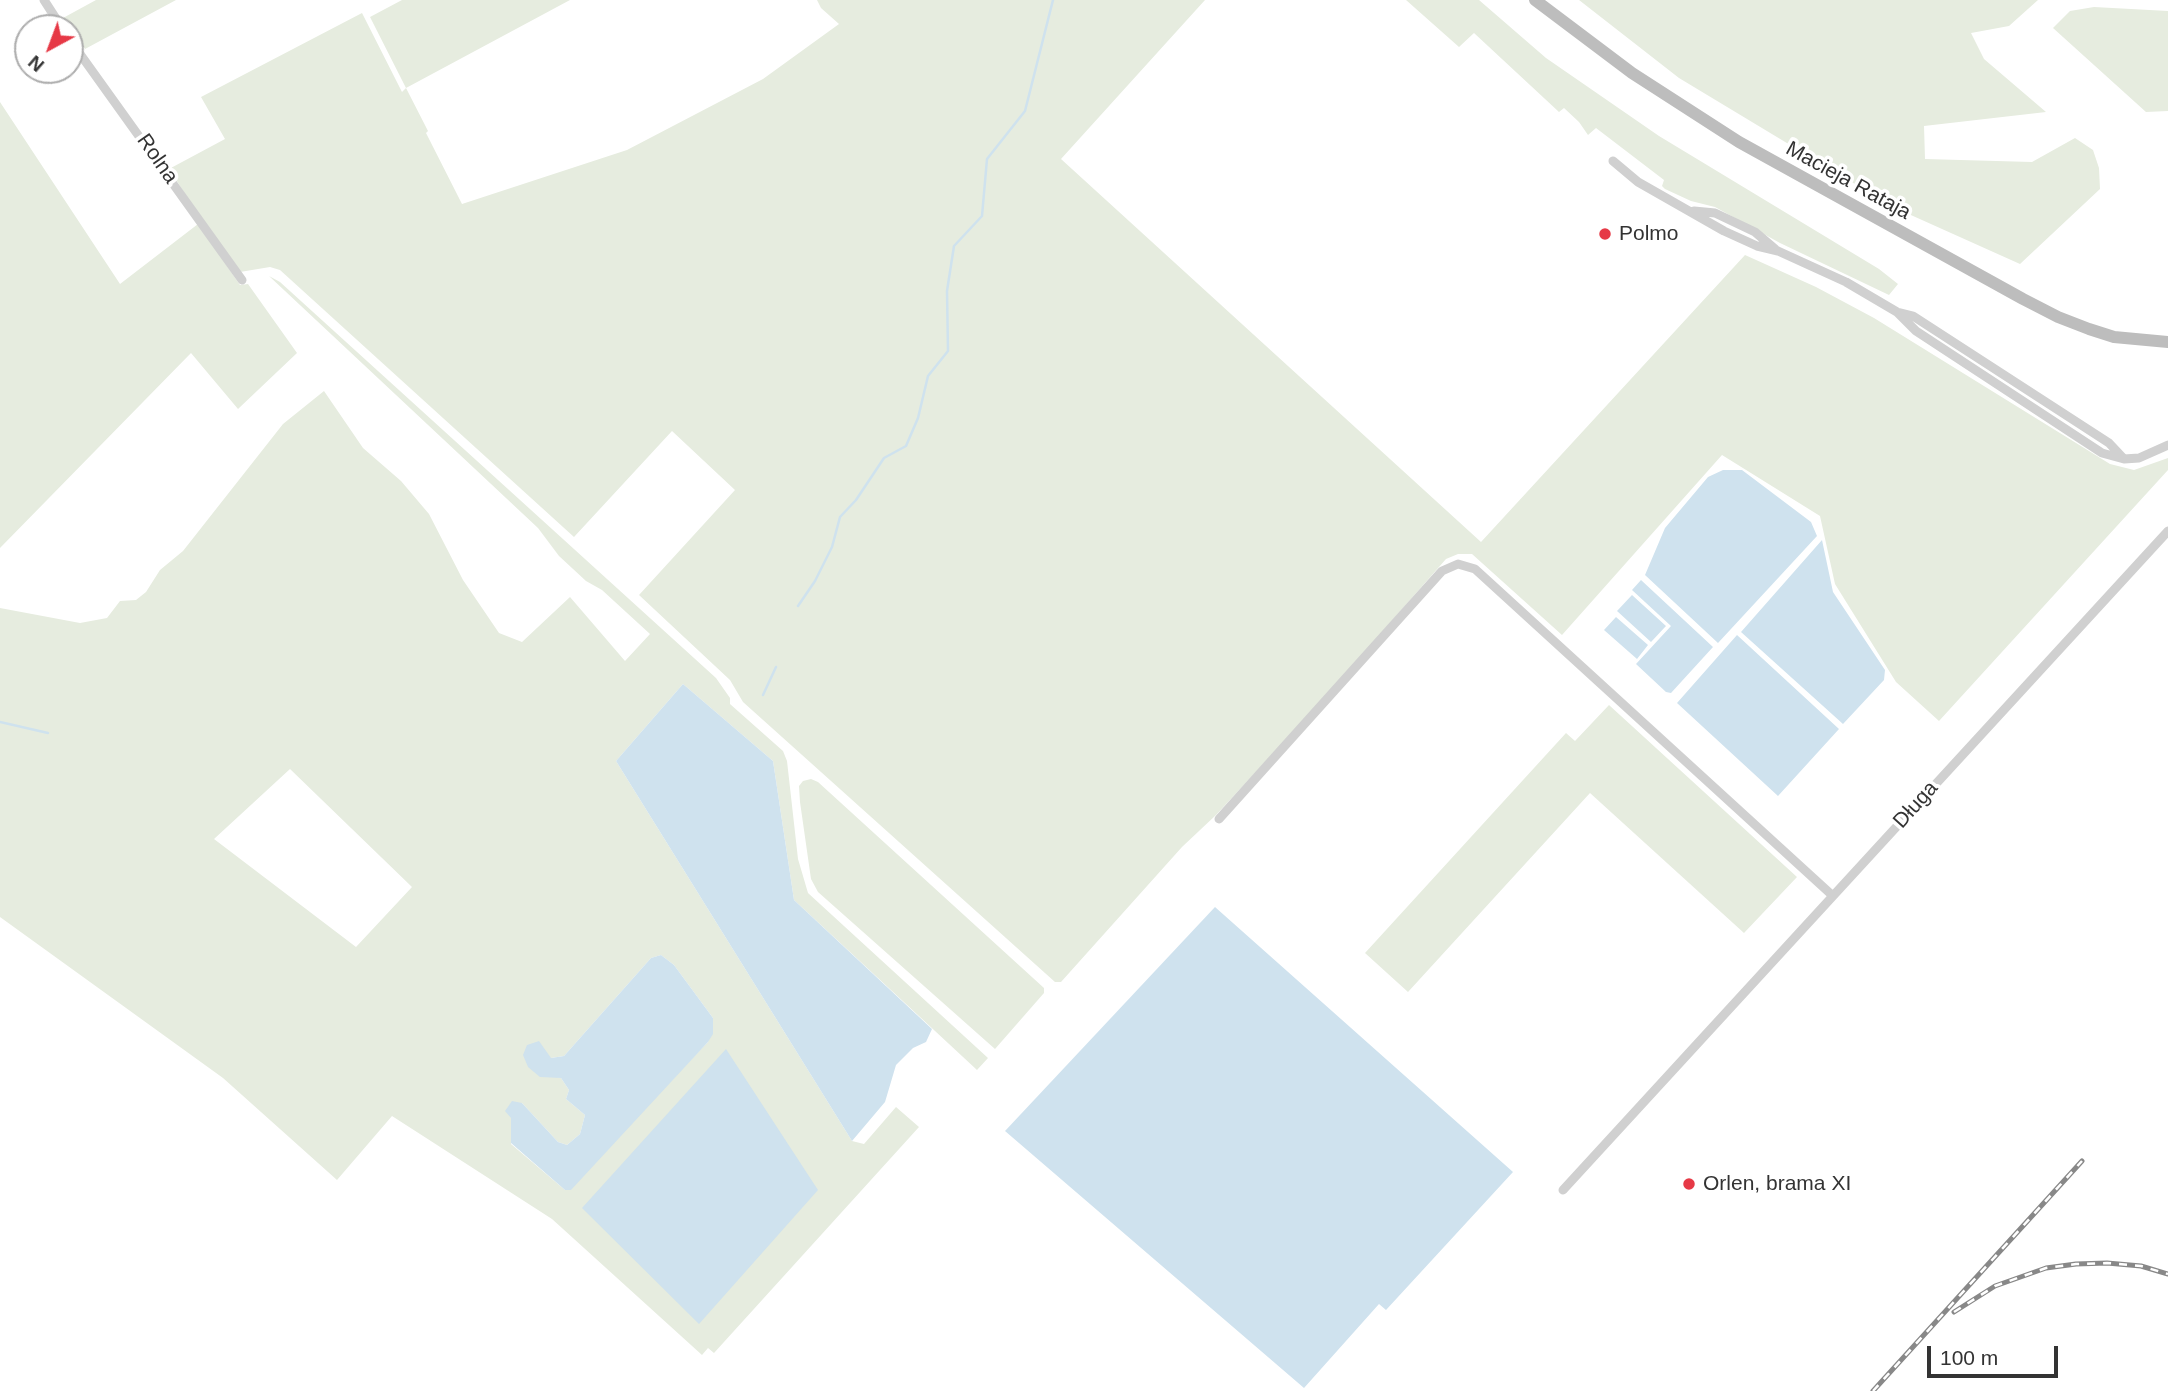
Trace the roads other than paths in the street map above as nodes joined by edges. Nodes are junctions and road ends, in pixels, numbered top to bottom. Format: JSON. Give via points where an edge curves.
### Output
{"nodes":[{"id":1,"x":1535,"y":0,"type":"edge"},
{"id":2,"x":84,"y":59,"type":"edge"},
{"id":3,"x":1613,"y":161,"type":"dead end"},
{"id":4,"x":243,"y":280,"type":"dead end"},
{"id":5,"x":2168,"y":342,"type":"edge"},
{"id":6,"x":2168,"y":445,"type":"edge"},
{"id":7,"x":2168,"y":531,"type":"edge"},
{"id":8,"x":1219,"y":820,"type":"dead end"},
{"id":9,"x":1833,"y":896,"type":"junction"},
{"id":10,"x":1563,"y":1190,"type":"dead end"}],
"edges":[{"from":1,"to":5,"type":"main road","name":"Macieja Rataja","via":[[1632,73],[1739,142],[2023,299],[2089,330]]},
{"from":2,"to":4,"type":"street","name":"Rolna"},
{"from":3,"to":6,"type":"street","via":[[1638,182],[1692,211],[1715,213],[1755,232],[1778,251],[1897,312],[1916,331],[2102,453],[2139,458]]},
{"from":7,"to":9,"type":"street","name":"Długa"},
{"from":8,"to":9,"type":"street","via":[[1442,571],[1458,564],[1475,569]]},
{"from":9,"to":10,"type":"street","name":"Długa"}]}
